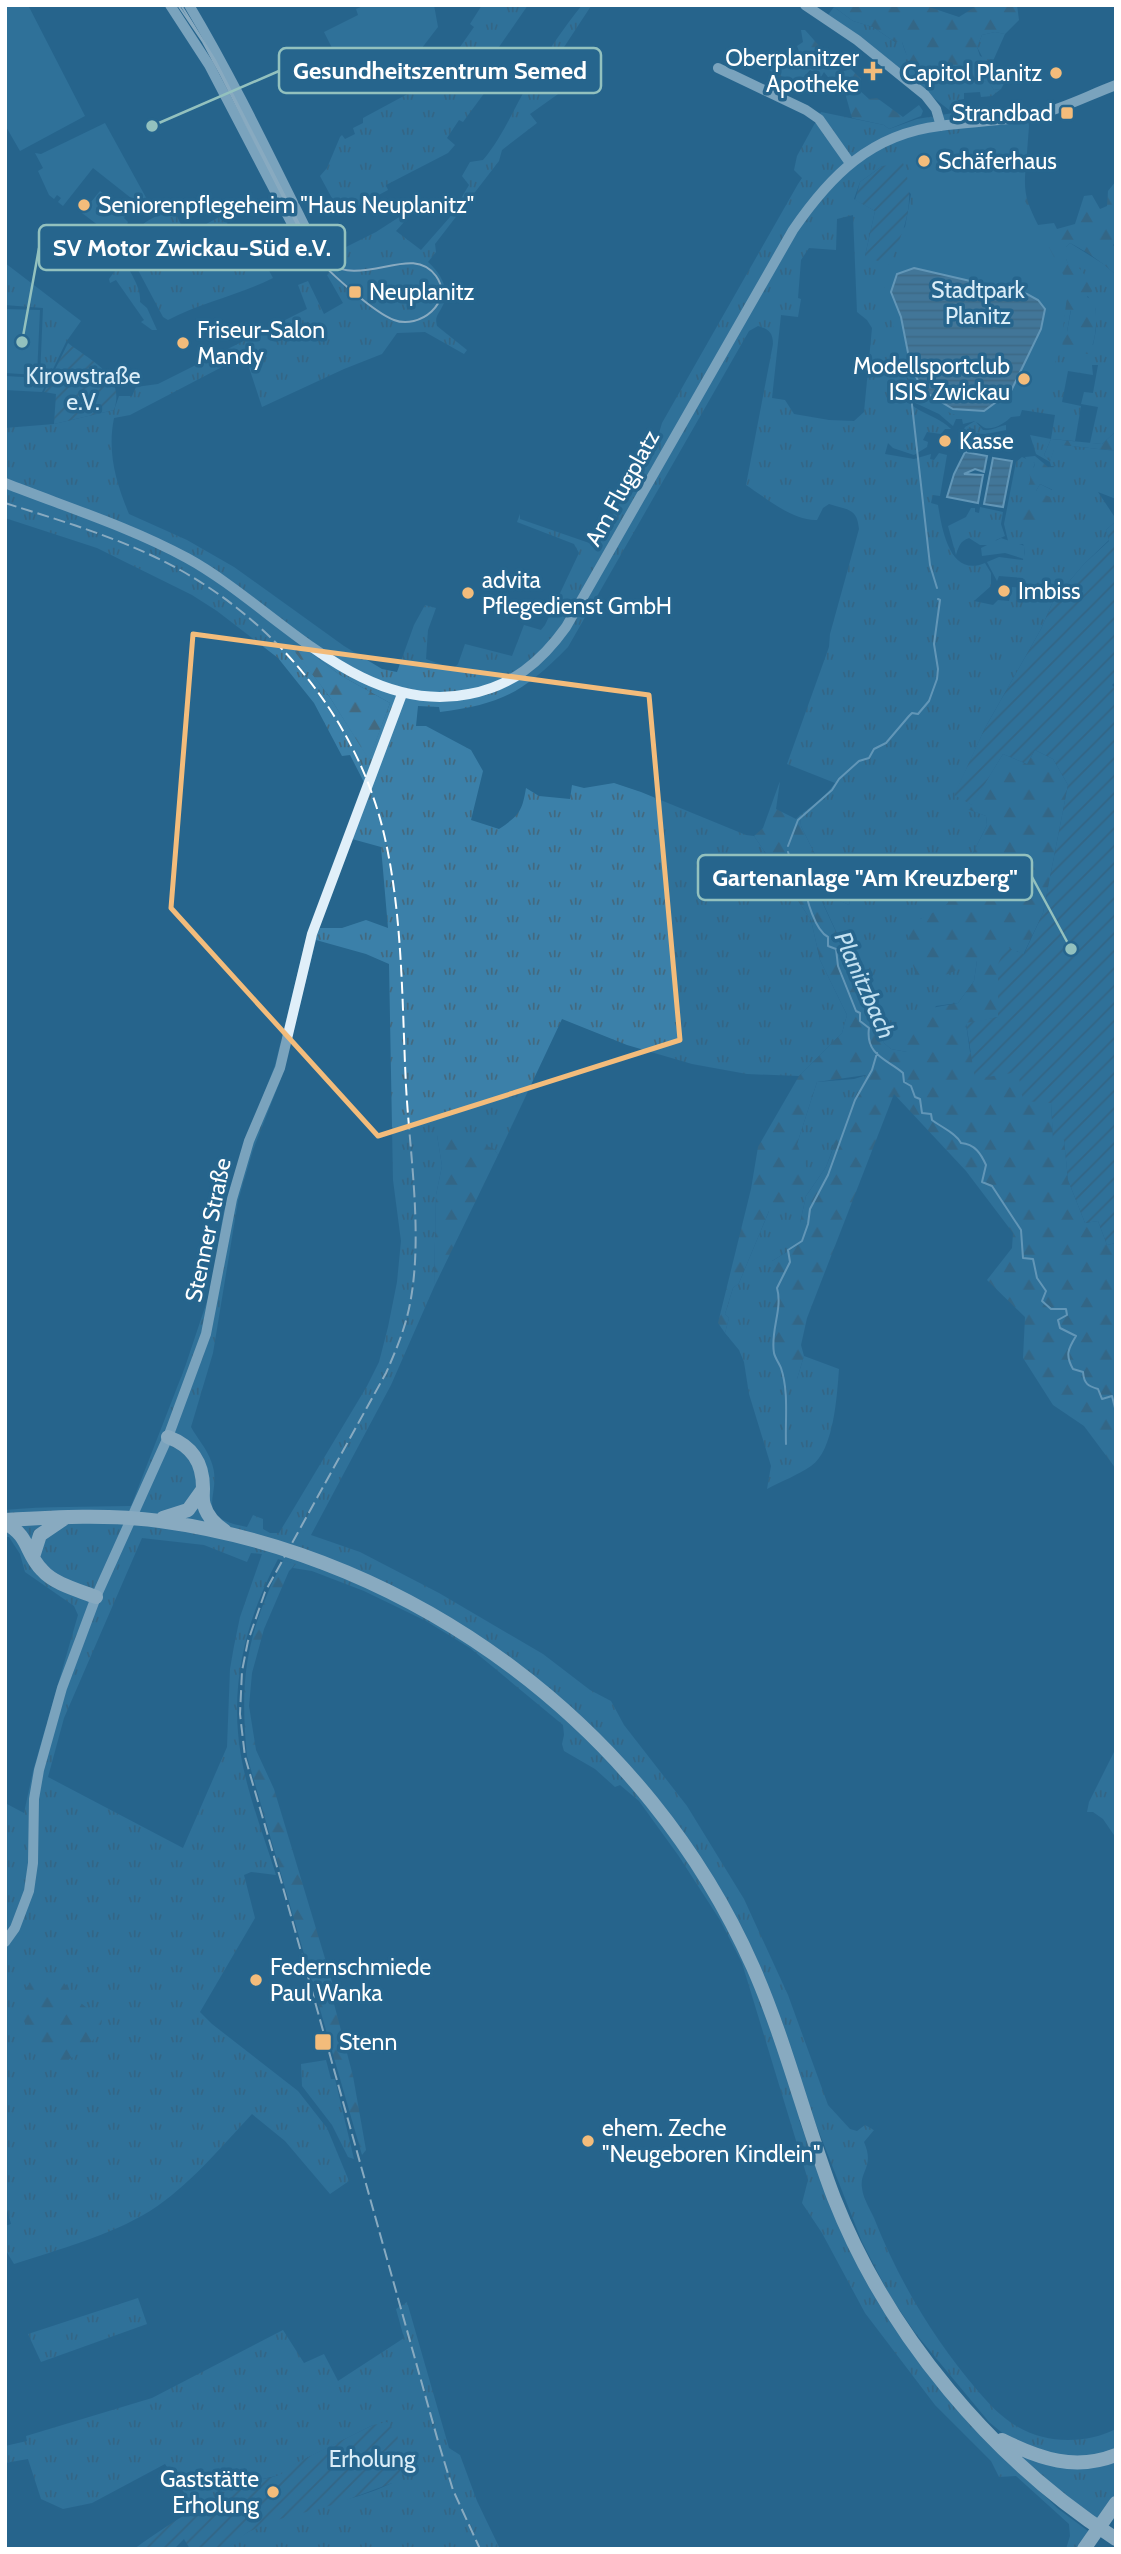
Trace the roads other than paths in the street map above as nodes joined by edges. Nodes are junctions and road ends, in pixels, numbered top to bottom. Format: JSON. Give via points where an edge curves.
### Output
{"nodes":[{"id":1,"x":170,"y":5,"type":"edge"},
{"id":2,"x":188,"y":5,"type":"edge"},
{"id":3,"x":805,"y":5,"type":"edge"},
{"id":4,"x":718,"y":68,"type":"dead end"},
{"id":5,"x":228,"y":72,"type":"junction"},
{"id":6,"x":216,"y":78,"type":"junction"},
{"id":7,"x":1116,"y":85,"type":"edge"},
{"id":8,"x":942,"y":125,"type":"junction"},
{"id":9,"x":266,"y":151,"type":"junction"},
{"id":10,"x":255,"y":158,"type":"junction"},
{"id":11,"x":850,"y":163,"type":"junction"},
{"id":12,"x":326,"y":260,"type":"dead end"},
{"id":13,"x":314,"y":266,"type":"dead end"},
{"id":14,"x":5,"y":483,"type":"edge"},
{"id":15,"x":402,"y":694,"type":"junction"},
{"id":16,"x":168,"y":1437,"type":"junction"},
{"id":17,"x":203,"y":1489,"type":"junction"},
{"id":18,"x":66,"y":1517,"type":"junction"},
{"id":19,"x":152,"y":1520,"type":"junction"},
{"id":20,"x":5,"y":1522,"type":"edge"},
{"id":21,"x":242,"y":1537,"type":"junction"},
{"id":22,"x":33,"y":1558,"type":"junction"},
{"id":23,"x":96,"y":1597,"type":"junction"},
{"id":24,"x":5,"y":1942,"type":"edge"},
{"id":25,"x":989,"y":2433,"type":"junction"},
{"id":26,"x":1116,"y":2455,"type":"edge"},
{"id":27,"x":1113,"y":2507,"type":"edge"},
{"id":28,"x":1116,"y":2539,"type":"edge"},
{"id":29,"x":1085,"y":2547,"type":"edge"}],
"edges":[{"from":1,"to":6,"type":"street"},
{"from":2,"to":5,"type":"street"},
{"from":3,"to":8,"type":"street","via":[[925,95]]},
{"from":4,"to":11,"type":"street","via":[[819,119]]},
{"from":5,"to":6,"type":"street"},
{"from":5,"to":9,"type":"street"},
{"from":6,"to":10,"type":"street"},
{"from":7,"to":8,"type":"street","name":"Am Flugplatz","via":[[1039,114]]},
{"from":8,"to":11,"type":"street","name":"Am Flugplatz","via":[[896,137]]},
{"from":9,"to":10,"type":"street"},
{"from":9,"to":12,"type":"street"},
{"from":10,"to":13,"type":"street"},
{"from":11,"to":15,"type":"street","name":"Am Flugplatz","via":[[816,196],[793,230],[557,640],[526,671],[491,689],[442,698]]},
{"from":14,"to":15,"type":"street","name":"Am Flugplatz","via":[[187,558],[358,676]]},
{"from":15,"to":16,"type":"street","name":"Stenner Straße","via":[[312,934],[280,1068],[249,1141],[232,1199],[211,1315]]},
{"from":16,"to":17,"type":"highway","via":[[182,1442],[196,1456]]},
{"from":16,"to":23,"type":"street","name":"Stenner Straße"},
{"from":17,"to":19,"type":"highway","via":[[182,1514]]},
{"from":17,"to":21,"type":"highway","via":[[204,1507],[212,1519]]},
{"from":18,"to":19,"type":"highway"},
{"from":18,"to":20,"type":"highway"},
{"from":18,"to":22,"type":"highway","via":[[40,1535]]},
{"from":19,"to":21,"type":"highway"},
{"from":20,"to":22,"type":"highway","via":[[24,1537]]},
{"from":21,"to":25,"type":"highway","via":[[354,1575],[415,1604],[500,1658],[583,1727],[662,1815],[735,1929],[773,2021],[835,2200],[862,2257],[936,2372]]},
{"from":22,"to":23,"type":"highway","via":[[48,1577]]},
{"from":23,"to":24,"type":"street","name":"Stenner Straße","via":[[62,1688],[39,1770],[29,1891]]},
{"from":25,"to":26,"type":"highway","via":[[1032,2455],[1059,2462],[1092,2463]]},
{"from":25,"to":28,"type":"highway","via":[[1051,2491]]},
{"from":27,"to":29,"type":"highway"}]}
